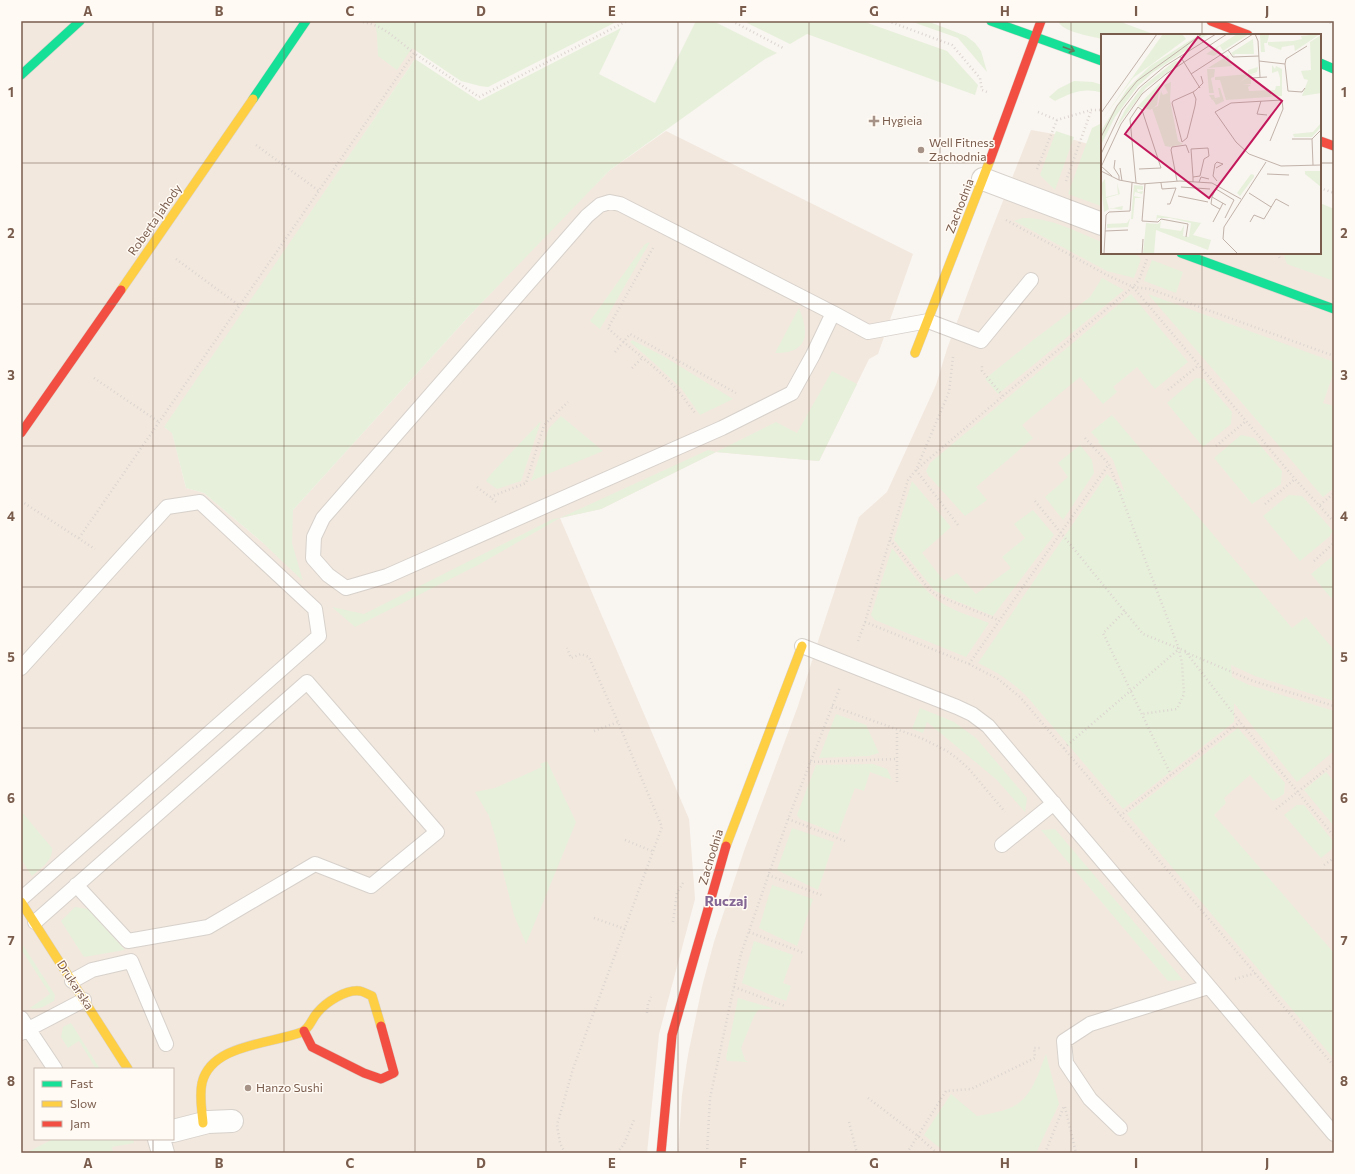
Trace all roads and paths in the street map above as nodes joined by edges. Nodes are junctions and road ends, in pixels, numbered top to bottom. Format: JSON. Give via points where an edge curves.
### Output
{"nodes":[{"id":1,"x":80,"y":21,"type":"edge"},
{"id":2,"x":306,"y":21,"type":"edge"},
{"id":3,"x":627,"y":21,"type":"edge"},
{"id":4,"x":732,"y":21,"type":"edge"},
{"id":5,"x":888,"y":21,"type":"edge"},
{"id":6,"x":991,"y":21,"type":"edge"},
{"id":7,"x":1041,"y":21,"type":"edge"},
{"id":8,"x":1211,"y":21,"type":"edge"},
{"id":9,"x":1326,"y":21,"type":"edge"},
{"id":10,"x":363,"y":22,"type":"dead end"},
{"id":11,"x":1334,"y":24,"type":"edge"},
{"id":12,"x":1245,"y":34,"type":"edge"},
{"id":13,"x":1036,"y":37,"type":"junction"},
{"id":14,"x":785,"y":49,"type":"dead end"},
{"id":15,"x":414,"y":53,"type":"junction"},
{"id":16,"x":1101,"y":61,"type":"edge"},
{"id":17,"x":1321,"y":63,"type":"edge"},
{"id":18,"x":1334,"y":69,"type":"edge"},
{"id":19,"x":21,"y":75,"type":"edge"},
{"id":20,"x":986,"y":92,"type":"dead end"},
{"id":21,"x":1091,"y":110,"type":"junction"},
{"id":22,"x":1101,"y":110,"type":"edge"},
{"id":23,"x":1035,"y":111,"type":"dead end"},
{"id":24,"x":1057,"y":120,"type":"junction"},
{"id":25,"x":233,"y":129,"type":"junction"},
{"id":26,"x":1321,"y":141,"type":"edge"},
{"id":27,"x":1334,"y":146,"type":"edge"},
{"id":28,"x":983,"y":179,"type":"junction"},
{"id":29,"x":1321,"y":188,"type":"edge"},
{"id":30,"x":319,"y":191,"type":"junction"},
{"id":31,"x":1334,"y":193,"type":"edge"},
{"id":32,"x":1026,"y":195,"type":"junction"},
{"id":33,"x":974,"y":202,"type":"junction"},
{"id":34,"x":1057,"y":207,"type":"junction"},
{"id":35,"x":1101,"y":224,"type":"edge"},
{"id":36,"x":664,"y":227,"type":"junction"},
{"id":37,"x":154,"y":242,"type":"junction"},
{"id":38,"x":1184,"y":254,"type":"edge"},
{"id":39,"x":1148,"y":259,"type":"dead end"},
{"id":40,"x":1031,"y":280,"type":"dead end"},
{"id":41,"x":1133,"y":287,"type":"junction"},
{"id":42,"x":240,"y":306,"type":"junction"},
{"id":43,"x":1334,"y":309,"type":"edge"},
{"id":44,"x":833,"y":313,"type":"junction"},
{"id":45,"x":928,"y":321,"type":"junction"},
{"id":46,"x":957,"y":333,"type":"junction"},
{"id":47,"x":624,"y":342,"type":"junction"},
{"id":48,"x":981,"y":342,"type":"junction"},
{"id":49,"x":615,"y":352,"type":"dead end"},
{"id":50,"x":915,"y":353,"type":"dead end"},
{"id":51,"x":1334,"y":356,"type":"edge"},
{"id":52,"x":642,"y":358,"type":"junction"},
{"id":53,"x":70,"y":362,"type":"junction"},
{"id":54,"x":1198,"y":365,"type":"junction"},
{"id":55,"x":632,"y":368,"type":"dead end"},
{"id":56,"x":1168,"y":390,"type":"dead end"},
{"id":57,"x":741,"y":396,"type":"dead end"},
{"id":58,"x":1003,"y":396,"type":"junction"},
{"id":59,"x":568,"y":402,"type":"dead end"},
{"id":60,"x":698,"y":416,"type":"dead end"},
{"id":61,"x":1246,"y":421,"type":"junction"},
{"id":62,"x":159,"y":422,"type":"junction"},
{"id":63,"x":21,"y":433,"type":"edge"},
{"id":64,"x":1085,"y":438,"type":"dead end"},
{"id":65,"x":1216,"y":446,"type":"dead end"},
{"id":66,"x":1109,"y":464,"type":"junction"},
{"id":67,"x":916,"y":470,"type":"junction"},
{"id":68,"x":1295,"y":479,"type":"junction"},
{"id":69,"x":477,"y":487,"type":"dead end"},
{"id":70,"x":1334,"y":494,"type":"edge"},
{"id":71,"x":490,"y":497,"type":"junction"},
{"id":72,"x":21,"y":501,"type":"edge"},
{"id":73,"x":1035,"y":501,"type":"dead end"},
{"id":74,"x":1265,"y":504,"type":"dead end"},
{"id":75,"x":1320,"y":505,"type":"junction"},
{"id":76,"x":502,"y":507,"type":"dead end"},
{"id":77,"x":1334,"y":522,"type":"edge"},
{"id":78,"x":958,"y":525,"type":"dead end"},
{"id":79,"x":1062,"y":532,"type":"junction"},
{"id":80,"x":78,"y":538,"type":"junction"},
{"id":81,"x":890,"y":540,"type":"junction"},
{"id":82,"x":1334,"y":544,"type":"edge"},
{"id":83,"x":1314,"y":561,"type":"dead end"},
{"id":84,"x":116,"y":562,"type":"junction"},
{"id":85,"x":1125,"y":612,"type":"junction"},
{"id":86,"x":998,"y":620,"type":"junction"},
{"id":87,"x":865,"y":622,"type":"junction"},
{"id":88,"x":802,"y":646,"type":"joint"},
{"id":89,"x":567,"y":648,"type":"dead end"},
{"id":90,"x":1179,"y":649,"type":"junction"},
{"id":91,"x":1185,"y":652,"type":"junction"},
{"id":92,"x":969,"y":664,"type":"junction"},
{"id":93,"x":849,"y":665,"type":"junction"},
{"id":94,"x":21,"y":668,"type":"edge"},
{"id":95,"x":1131,"y":692,"type":"junction"},
{"id":96,"x":832,"y":706,"type":"junction"},
{"id":97,"x":1334,"y":706,"type":"edge"},
{"id":98,"x":1142,"y":714,"type":"junction"},
{"id":99,"x":618,"y":722,"type":"junction"},
{"id":100,"x":1240,"y":722,"type":"junction"},
{"id":101,"x":897,"y":730,"type":"junction"},
{"id":102,"x":594,"y":731,"type":"dead end"},
{"id":103,"x":1064,"y":748,"type":"junction"},
{"id":104,"x":897,"y":760,"type":"junction"},
{"id":105,"x":810,"y":762,"type":"junction"},
{"id":106,"x":1334,"y":763,"type":"edge"},
{"id":107,"x":1171,"y":774,"type":"junction"},
{"id":108,"x":896,"y":782,"type":"dead end"},
{"id":109,"x":1297,"y":792,"type":"junction"},
{"id":110,"x":1054,"y":803,"type":"junction"},
{"id":111,"x":1276,"y":809,"type":"dead end"},
{"id":112,"x":1120,"y":816,"type":"junction"},
{"id":113,"x":788,"y":819,"type":"junction"},
{"id":114,"x":1021,"y":830,"type":"junction"},
{"id":115,"x":1334,"y":836,"type":"edge"},
{"id":116,"x":625,"y":840,"type":"dead end"},
{"id":117,"x":845,"y":841,"type":"dead end"},
{"id":118,"x":1002,"y":845,"type":"dead end"},
{"id":119,"x":652,"y":851,"type":"junction"},
{"id":120,"x":1334,"y":858,"type":"edge"},
{"id":121,"x":1324,"y":866,"type":"dead end"},
{"id":122,"x":768,"y":875,"type":"junction"},
{"id":123,"x":76,"y":885,"type":"junction"},
{"id":124,"x":824,"y":896,"type":"dead end"},
{"id":125,"x":21,"y":900,"type":"edge"},
{"id":126,"x":594,"y":918,"type":"dead end"},
{"id":127,"x":35,"y":922,"type":"junction"},
{"id":128,"x":625,"y":929,"type":"junction"},
{"id":129,"x":749,"y":932,"type":"junction"},
{"id":130,"x":804,"y":953,"type":"dead end"},
{"id":131,"x":72,"y":981,"type":"junction"},
{"id":132,"x":734,"y":987,"type":"junction"},
{"id":133,"x":1208,"y":987,"type":"junction"},
{"id":134,"x":84,"y":1000,"type":"junction"},
{"id":135,"x":785,"y":1006,"type":"dead end"},
{"id":136,"x":23,"y":1027,"type":"edge"},
{"id":137,"x":304,"y":1031,"type":"junction"},
{"id":138,"x":166,"y":1044,"type":"dead end"},
{"id":139,"x":1034,"y":1048,"type":"dead end"},
{"id":140,"x":1334,"y":1066,"type":"edge"},
{"id":141,"x":54,"y":1068,"type":"edge"},
{"id":142,"x":127,"y":1068,"type":"edge"},
{"id":143,"x":868,"y":1098,"type":"dead end"},
{"id":144,"x":1064,"y":1106,"type":"dead end"},
{"id":145,"x":232,"y":1121,"type":"dead end"},
{"id":146,"x":849,"y":1122,"type":"dead end"},
{"id":147,"x":203,"y":1123,"type":"junction"},
{"id":148,"x":1120,"y":1128,"type":"dead end"},
{"id":149,"x":174,"y":1131,"type":"edge"},
{"id":150,"x":1334,"y":1134,"type":"edge"},
{"id":151,"x":918,"y":1136,"type":"junction"},
{"id":152,"x":159,"y":1140,"type":"edge"},
{"id":153,"x":163,"y":1153,"type":"edge"},
{"id":154,"x":565,"y":1153,"type":"edge"},
{"id":155,"x":661,"y":1153,"type":"edge"},
{"id":156,"x":707,"y":1153,"type":"edge"},
{"id":157,"x":858,"y":1153,"type":"edge"},
{"id":158,"x":907,"y":1153,"type":"edge"},
{"id":159,"x":937,"y":1153,"type":"edge"},
{"id":160,"x":1044,"y":1153,"type":"edge"}],
"edges":[{"from":1,"to":19,"type":"street"},
{"from":2,"to":25,"type":"street","name":"Roberta Jahody"},
{"from":3,"to":15,"type":"path","via":[[479,97]]},
{"from":4,"to":14,"type":"path"},
{"from":5,"to":20,"type":"path","via":[[952,45],[980,78],[982,90]]},
{"from":6,"to":13,"type":"street"},
{"from":7,"to":13,"type":"street","name":"Zachodnia"},
{"from":8,"to":12,"type":"street"},
{"from":9,"to":11,"type":"path"},
{"from":10,"to":15,"type":"path","via":[[382,28]]},
{"from":13,"to":16,"type":"street","one_way":true},
{"from":13,"to":28,"type":"street","name":"Zachodnia"},
{"from":15,"to":30,"type":"path"},
{"from":17,"to":18,"type":"street"},
{"from":21,"to":22,"type":"path"},
{"from":21,"to":24,"type":"path"},
{"from":21,"to":34,"type":"path"},
{"from":23,"to":24,"type":"path"},
{"from":24,"to":32,"type":"path"},
{"from":25,"to":30,"type":"path"},
{"from":25,"to":37,"type":"street","name":"Roberta Jahody"},
{"from":26,"to":27,"type":"street"},
{"from":28,"to":32,"type":"street"},
{"from":28,"to":33,"type":"street","name":"Zachodnia"},
{"from":29,"to":31,"type":"path"},
{"from":30,"to":42,"type":"path"},
{"from":32,"to":34,"type":"street"},
{"from":33,"to":41,"type":"path"},
{"from":33,"to":45,"type":"street","name":"Zachodnia"},
{"from":34,"to":35,"type":"street"},
{"from":36,"to":44,"type":"lane"},
{"from":36,"to":44,"type":"lane","via":[[620,204],[610,202],[586,216],[323,518],[314,537],[313,558],[328,575],[346,588],[387,576],[722,428],[792,393]]},
{"from":36,"to":47,"type":"path","via":[[608,328]]},
{"from":37,"to":42,"type":"path"},
{"from":37,"to":53,"type":"street","name":"Roberta Jahody"},
{"from":38,"to":43,"type":"street"},
{"from":39,"to":41,"type":"path"},
{"from":40,"to":48,"type":"lane"},
{"from":41,"to":51,"type":"path","via":[[1150,289]]},
{"from":41,"to":54,"type":"path"},
{"from":41,"to":58,"type":"path"},
{"from":42,"to":62,"type":"path"},
{"from":44,"to":45,"type":"lane","via":[[868,332]]},
{"from":45,"to":46,"type":"lane"},
{"from":45,"to":50,"type":"street","name":"Zachodnia"},
{"from":46,"to":48,"type":"lane"},
{"from":46,"to":67,"type":"path","via":[[949,392]]},
{"from":47,"to":49,"type":"path"},
{"from":47,"to":52,"type":"path"},
{"from":47,"to":57,"type":"path","via":[[630,334]]},
{"from":48,"to":58,"type":"path","via":[[982,371]]},
{"from":52,"to":55,"type":"path"},
{"from":52,"to":60,"type":"path","via":[[679,391]]},
{"from":53,"to":62,"type":"path"},
{"from":53,"to":63,"type":"street","name":"Roberta Jahody"},
{"from":54,"to":56,"type":"path"},
{"from":54,"to":61,"type":"path"},
{"from":58,"to":67,"type":"path"},
{"from":59,"to":71,"type":"path","via":[[544,425],[526,482]]},
{"from":61,"to":65,"type":"path"},
{"from":61,"to":68,"type":"path"},
{"from":62,"to":80,"type":"path"},
{"from":64,"to":66,"type":"path"},
{"from":66,"to":79,"type":"path"},
{"from":66,"to":90,"type":"path"},
{"from":67,"to":78,"type":"path"},
{"from":67,"to":81,"type":"path","via":[[908,480]]},
{"from":68,"to":74,"type":"path"},
{"from":68,"to":75,"type":"path"},
{"from":69,"to":71,"type":"path"},
{"from":70,"to":75,"type":"path"},
{"from":71,"to":76,"type":"path"},
{"from":72,"to":80,"type":"path"},
{"from":73,"to":79,"type":"path"},
{"from":75,"to":77,"type":"path"},
{"from":79,"to":85,"type":"path"},
{"from":79,"to":86,"type":"path"},
{"from":80,"to":84,"type":"path"},
{"from":81,"to":86,"type":"path","via":[[936,595]]},
{"from":81,"to":87,"type":"path"},
{"from":82,"to":83,"type":"path"},
{"from":84,"to":94,"type":"lane"},
{"from":84,"to":125,"type":"lane","via":[[167,507],[200,502],[315,610],[319,636]]},
{"from":85,"to":90,"type":"path","via":[[1143,634]]},
{"from":85,"to":95,"type":"path","via":[[1103,633]]},
{"from":86,"to":92,"type":"path"},
{"from":87,"to":92,"type":"path"},
{"from":87,"to":93,"type":"path"},
{"from":88,"to":93,"type":"lane"},
{"from":88,"to":155,"type":"street","name":"Zachodnia","via":[[727,842],[672,1035]]},
{"from":89,"to":99,"type":"path","via":[[571,658],[581,654],[589,657]]},
{"from":90,"to":91,"type":"path"},
{"from":90,"to":95,"type":"path"},
{"from":90,"to":98,"type":"path","via":[[1184,694],[1177,709]]},
{"from":91,"to":97,"type":"path","via":[[1253,681]]},
{"from":91,"to":100,"type":"path"},
{"from":92,"to":103,"type":"path","via":[[1009,687]]},
{"from":93,"to":96,"type":"path"},
{"from":93,"to":110,"type":"lane","via":[[972,714],[988,726]]},
{"from":95,"to":98,"type":"path"},
{"from":95,"to":103,"type":"path"},
{"from":96,"to":101,"type":"path"},
{"from":96,"to":105,"type":"path"},
{"from":98,"to":107,"type":"path"},
{"from":99,"to":102,"type":"path"},
{"from":99,"to":119,"type":"path","via":[[662,827]]},
{"from":100,"to":107,"type":"path"},
{"from":100,"to":109,"type":"path"},
{"from":101,"to":104,"type":"path"},
{"from":101,"to":114,"type":"path","via":[[921,738],[958,759]]},
{"from":103,"to":112,"type":"path"},
{"from":104,"to":105,"type":"path"},
{"from":104,"to":108,"type":"path"},
{"from":105,"to":113,"type":"path"},
{"from":106,"to":109,"type":"path"},
{"from":107,"to":112,"type":"path"},
{"from":109,"to":111,"type":"path"},
{"from":109,"to":115,"type":"path"},
{"from":110,"to":114,"type":"lane"},
{"from":110,"to":133,"type":"lane"},
{"from":112,"to":140,"type":"path"},
{"from":113,"to":117,"type":"path"},
{"from":113,"to":122,"type":"path"},
{"from":114,"to":118,"type":"lane"},
{"from":116,"to":119,"type":"path"},
{"from":119,"to":128,"type":"path"},
{"from":120,"to":121,"type":"path"},
{"from":122,"to":124,"type":"path"},
{"from":122,"to":129,"type":"path"},
{"from":123,"to":123,"type":"lane","via":[[307,682],[437,832],[371,886],[315,864],[208,927],[128,941]]},
{"from":123,"to":127,"type":"lane"},
{"from":125,"to":127,"type":"street","name":"Drukarska"},
{"from":126,"to":128,"type":"path"},
{"from":127,"to":131,"type":"street","name":"Drukarska"},
{"from":128,"to":154,"type":"path","via":[[573,1069],[557,1124],[560,1143]]},
{"from":129,"to":130,"type":"path"},
{"from":129,"to":132,"type":"path"},
{"from":131,"to":134,"type":"street","name":"Drukarska"},
{"from":131,"to":138,"type":"lane","via":[[92,970],[131,961]]},
{"from":132,"to":135,"type":"path"},
{"from":132,"to":156,"type":"path","via":[[710,1098]]},
{"from":133,"to":148,"type":"lane","via":[[1090,1024],[1064,1041],[1066,1063],[1090,1099]]},
{"from":133,"to":150,"type":"lane"},
{"from":134,"to":136,"type":"lane"},
{"from":134,"to":142,"type":"street","name":"Drukarska"},
{"from":136,"to":141,"type":"lane"},
{"from":137,"to":137,"type":"street","via":[[312,1047],[364,1073],[380,1079],[394,1073],[372,996],[357,991],[337,996],[318,1012]]},
{"from":137,"to":147,"type":"street","via":[[228,1053],[215,1061],[203,1078],[201,1086]]},
{"from":139,"to":151,"type":"path","via":[[1035,1058],[971,1089],[946,1091]]},
{"from":143,"to":151,"type":"path"},
{"from":144,"to":160,"type":"path"},
{"from":145,"to":147,"type":"street"},
{"from":146,"to":157,"type":"path"},
{"from":147,"to":149,"type":"street"},
{"from":151,"to":158,"type":"path"},
{"from":151,"to":159,"type":"path"},
{"from":152,"to":153,"type":"street"}]}
